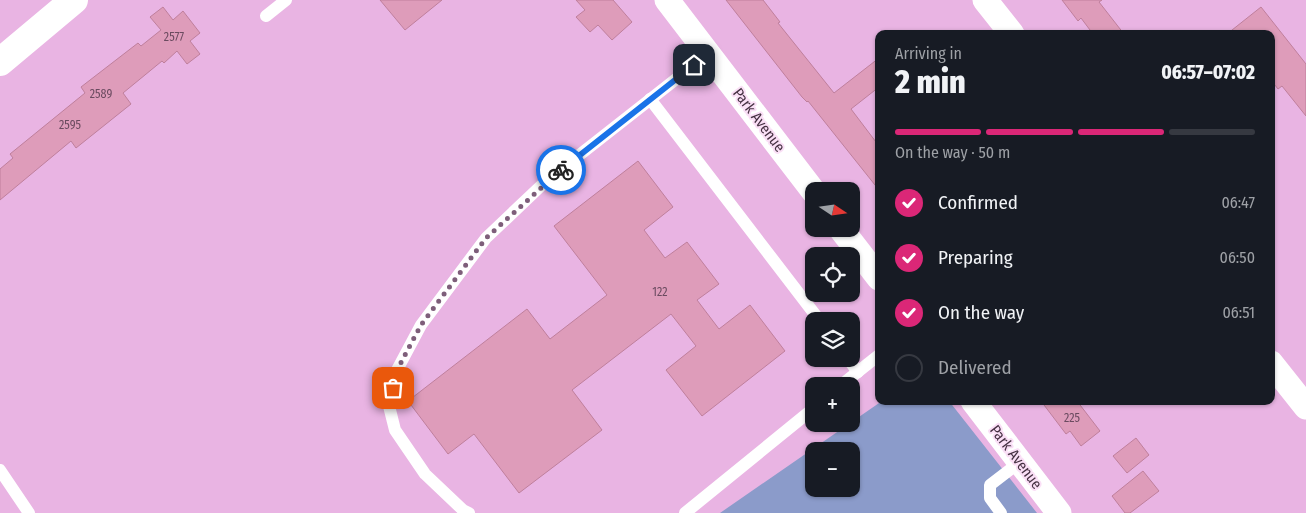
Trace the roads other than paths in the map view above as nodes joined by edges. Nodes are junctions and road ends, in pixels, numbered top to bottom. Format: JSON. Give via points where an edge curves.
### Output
{"nodes":[{"id":1,"x":74,"y":0,"type":"edge"},
{"id":2,"x":286,"y":0,"type":"edge"},
{"id":3,"x":667,"y":0,"type":"edge"},
{"id":4,"x":985,"y":0,"type":"edge"},
{"id":5,"x":266,"y":16,"type":"dead end"},
{"id":6,"x":1009,"y":30,"type":"edge"},
{"id":7,"x":708,"y":54,"type":"junction"},
{"id":8,"x":0,"y":62,"type":"edge"},
{"id":9,"x":650,"y":100,"type":"junction"},
{"id":10,"x":806,"y":182,"type":"edge"},
{"id":11,"x":849,"y":238,"type":"edge"},
{"id":12,"x":875,"y":273,"type":"edge"},
{"id":13,"x":813,"y":312,"type":"edge"},
{"id":14,"x":875,"y":358,"type":"edge"},
{"id":15,"x":854,"y":367,"type":"edge"},
{"id":16,"x":1275,"y":368,"type":"edge"},
{"id":17,"x":858,"y":372,"type":"junction"},
{"id":18,"x":852,"y":377,"type":"edge"},
{"id":19,"x":976,"y":405,"type":"edge"},
{"id":20,"x":1306,"y":407,"type":"edge"},
{"id":21,"x":805,"y":415,"type":"edge"},
{"id":22,"x":1020,"y":462,"type":"junction"},
{"id":23,"x":0,"y":470,"type":"edge"},
{"id":24,"x":30,"y":513,"type":"edge"},
{"id":25,"x":469,"y":513,"type":"edge"},
{"id":26,"x":685,"y":513,"type":"edge"},
{"id":27,"x":1001,"y":513,"type":"edge"},
{"id":28,"x":1059,"y":513,"type":"edge"}],
"edges":[{"from":1,"to":8,"type":"street"},
{"from":2,"to":5,"type":"lane"},
{"from":3,"to":7,"type":"street","name":"Park Avenue"},
{"from":4,"to":6,"type":"street"},
{"from":7,"to":9,"type":"lane"},
{"from":7,"to":10,"type":"street","name":"Park Avenue"},
{"from":9,"to":13,"type":"lane"},
{"from":9,"to":25,"type":"lane","via":[[545,182],[486,238],[421,325],[397,370],[389,406],[394,430],[425,474]]},
{"from":11,"to":12,"type":"street"},
{"from":14,"to":17,"type":"lane"},
{"from":15,"to":17,"type":"lane"},
{"from":16,"to":20,"type":"street"},
{"from":17,"to":18,"type":"lane"},
{"from":19,"to":22,"type":"street","name":"Park Avenue"},
{"from":21,"to":26,"type":"lane"},
{"from":22,"to":27,"type":"lane","via":[[990,485],[990,498]]},
{"from":22,"to":28,"type":"street","name":"Park Avenue"},
{"from":23,"to":24,"type":"lane"}]}
